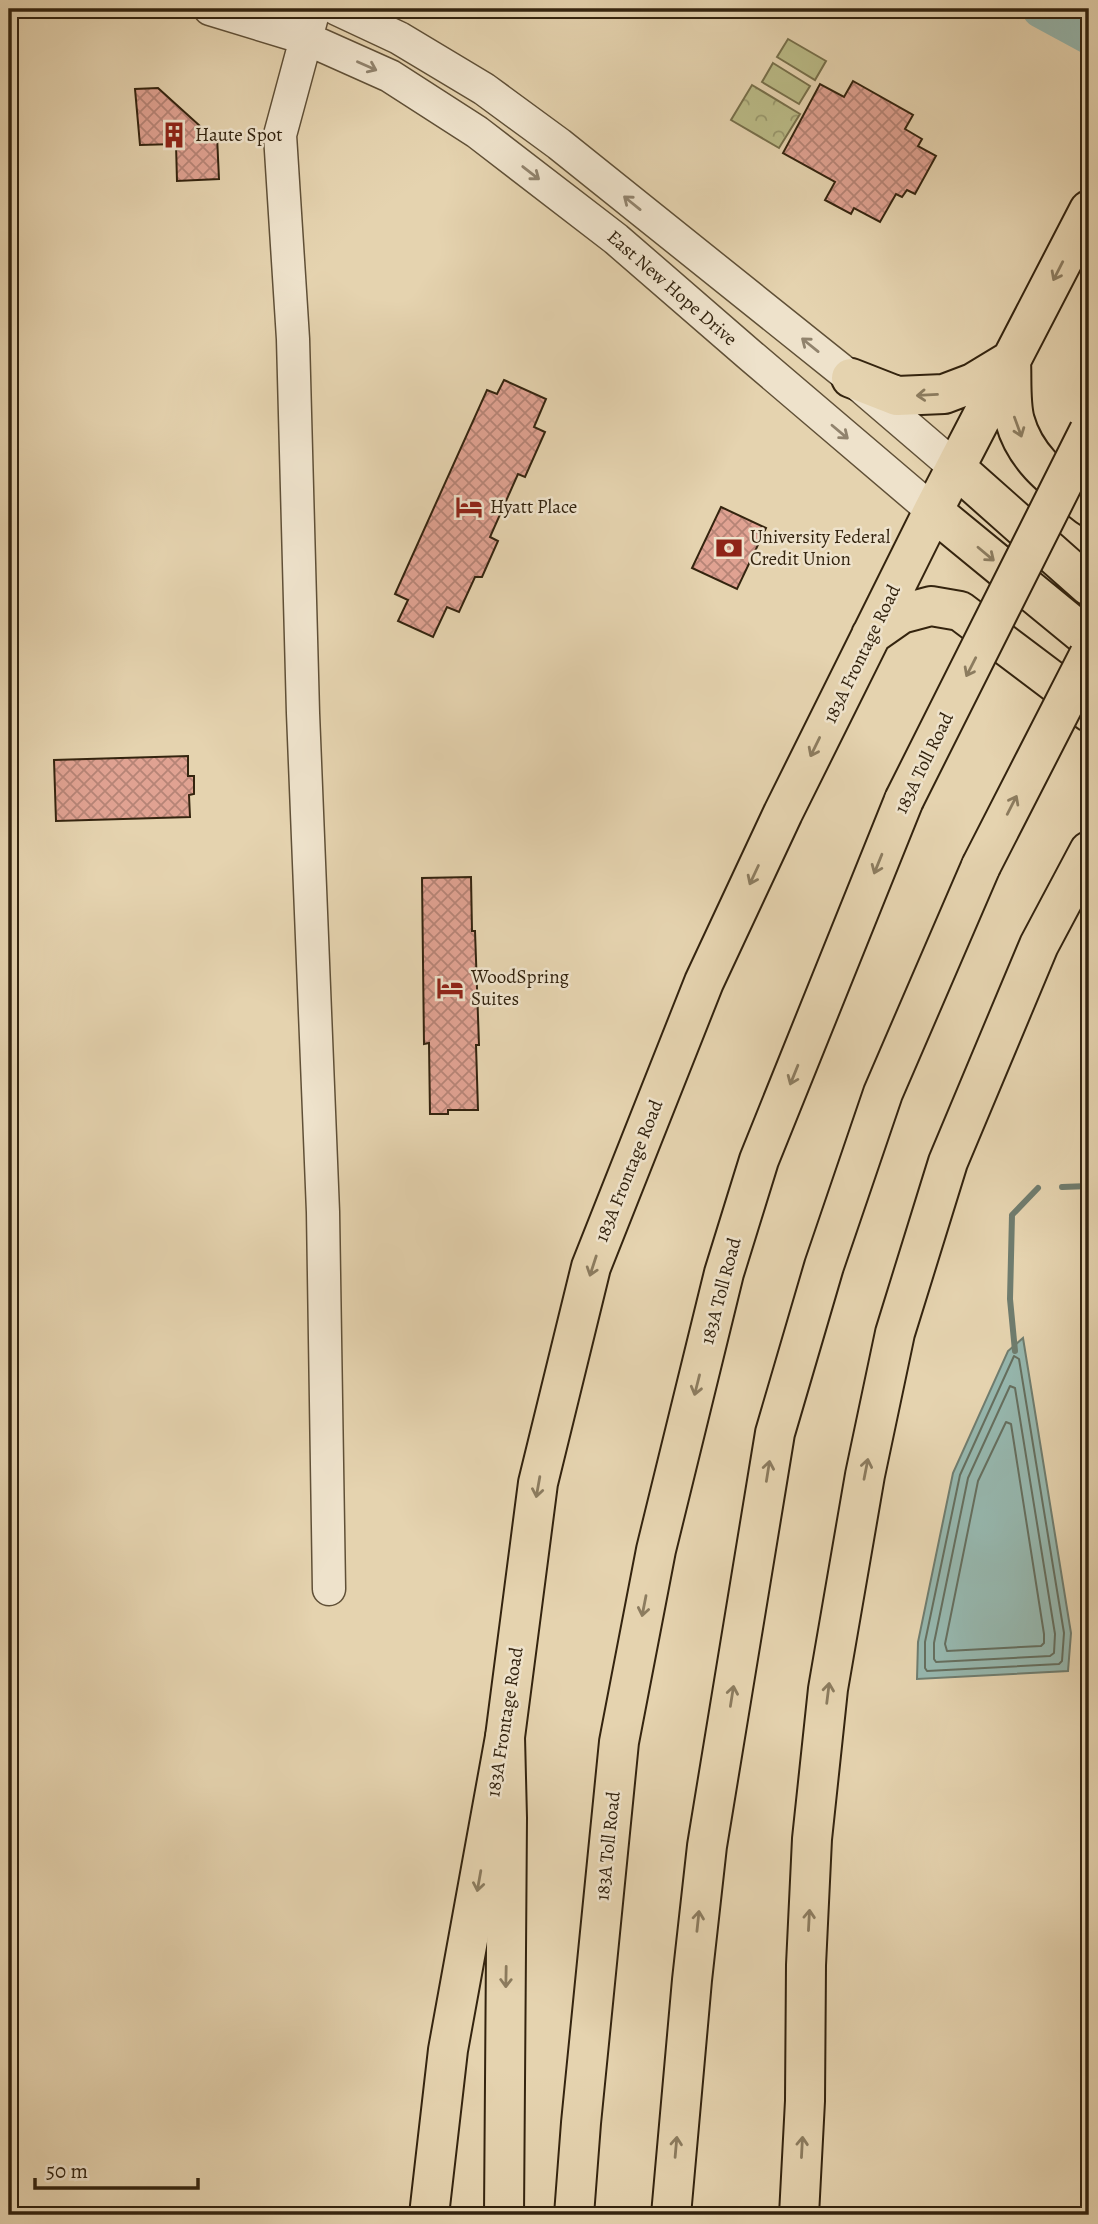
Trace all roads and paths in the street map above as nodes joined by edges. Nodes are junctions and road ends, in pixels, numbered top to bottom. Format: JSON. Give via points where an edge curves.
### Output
{"nodes":[{"id":1,"x":210,"y":9,"type":"edge"},
{"id":2,"x":337,"y":9,"type":"edge"},
{"id":3,"x":309,"y":24,"type":"edge"},
{"id":4,"x":1089,"y":210,"type":"edge"},
{"id":5,"x":1012,"y":360,"type":"junction"},
{"id":6,"x":851,"y":378,"type":"junction"},
{"id":7,"x":1089,"y":431,"type":"edge"},
{"id":8,"x":956,"y":468,"type":"junction"},
{"id":9,"x":1089,"y":507,"type":"edge"},
{"id":10,"x":933,"y":510,"type":"junction"},
{"id":11,"x":1089,"y":586,"type":"edge"},
{"id":12,"x":871,"y":635,"type":"junction"},
{"id":13,"x":1089,"y":639,"type":"edge"},
{"id":14,"x":1089,"y":655,"type":"edge"},
{"id":15,"x":1089,"y":712,"type":"edge"},
{"id":16,"x":1089,"y":851,"type":"edge"},
{"id":17,"x":329,"y":1589,"type":"dead end"},
{"id":18,"x":505,"y":1737,"type":"junction"},
{"id":19,"x":429,"y":2215,"type":"edge"},
{"id":20,"x":504,"y":2215,"type":"edge"},
{"id":21,"x":574,"y":2215,"type":"edge"},
{"id":22,"x":671,"y":2215,"type":"edge"},
{"id":23,"x":799,"y":2215,"type":"edge"}],
"edges":[{"from":1,"to":3,"type":"street","name":"East New Hope Drive"},
{"from":6,"to":2,"type":"street","name":"East New Hope Drive","one_way":true,"via":[[484,89],[399,38]]},
{"from":3,"to":10,"type":"street","name":"East New Hope Drive","one_way":true,"via":[[477,132],[616,239]]},
{"from":3,"to":17,"type":"street","via":[[280,135],[293,339],[323,1212]]},
{"from":4,"to":5,"type":"main road","name":"183A Frontage Road","one_way":true},
{"from":5,"to":6,"type":"main road","one_way":true,"via":[[944,394],[897,396]]},
{"from":5,"to":8,"type":"main road","name":"183A Frontage Road"},
{"from":5,"to":9,"type":"main road","one_way":true,"via":[[1014,419],[1026,447],[1041,468]]},
{"from":6,"to":8,"type":"street","name":"East New Hope Drive"},
{"from":7,"to":21,"type":"main road","name":"183A Toll Road","one_way":true,"bridge":true,"via":[[904,800],[760,1160],[724,1273],[656,1550],[619,1742]]},
{"from":8,"to":10,"type":"main road","name":"183A Frontage Road"},
{"from":8,"to":11,"type":"main road","name":"East New Hope Drive"},
{"from":10,"to":12,"type":"main road","name":"183A Frontage Road"},
{"from":10,"to":13,"type":"main road","name":"East New Hope Drive","one_way":true},
{"from":12,"to":15,"type":"main road","via":[[911,611],[931,606],[960,611]]},
{"from":12,"to":18,"type":"main road","name":"183A Frontage Road","one_way":true,"via":[[704,982],[592,1267],[538,1483]]},
{"from":22,"to":14,"type":"main road","one_way":true,"bridge":true,"via":[[707,1846],[775,1433],[824,1266],[883,1093],[981,866]]},
{"from":23,"to":16,"type":"main road","one_way":true,"via":[[812,1839],[827,1703],[895,1333],[947,1163],[1039,944]]},
{"from":18,"to":19,"type":"main road","name":"183A Frontage Road","one_way":true,"via":[[448,2050]]},
{"from":18,"to":20,"type":"main road","one_way":true}]}
